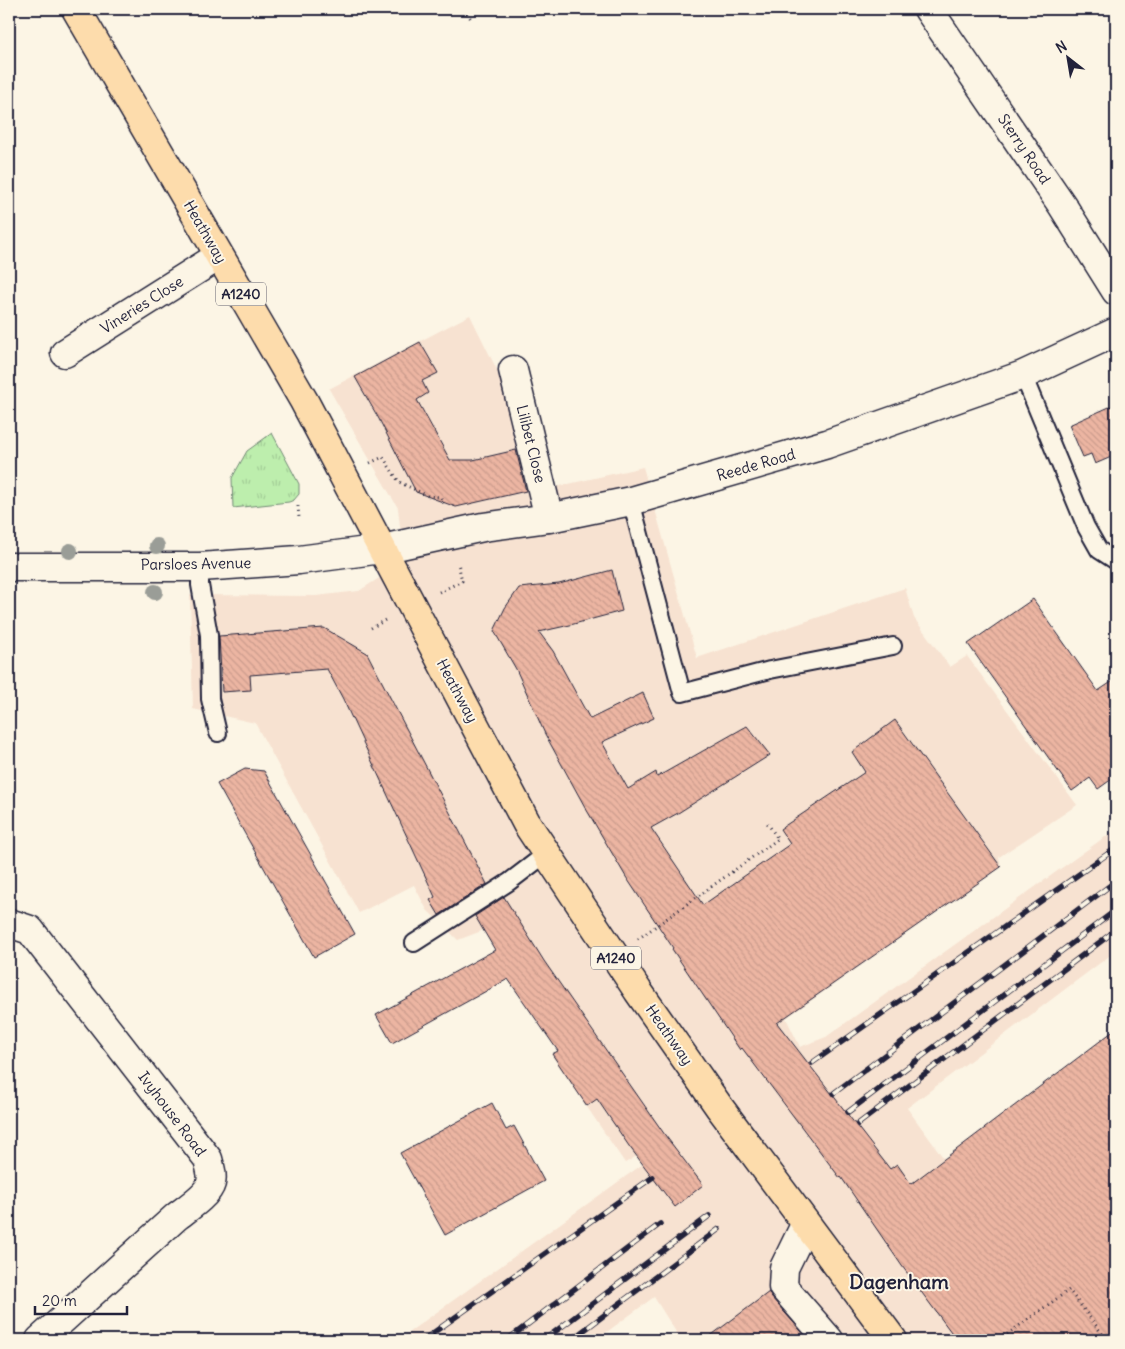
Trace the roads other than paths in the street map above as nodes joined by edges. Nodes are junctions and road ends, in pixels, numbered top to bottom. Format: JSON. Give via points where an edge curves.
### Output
{"nodes":[{"id":1,"x":76,"y":9,"type":"edge"},
{"id":2,"x":928,"y":9,"type":"edge"},
{"id":3,"x":219,"y":256,"type":"junction"},
{"id":4,"x":1116,"y":291,"type":"edge"},
{"id":5,"x":1116,"y":332,"type":"edge"},
{"id":6,"x":65,"y":353,"type":"dead end"},
{"id":7,"x":513,"y":370,"type":"dead end"},
{"id":8,"x":1023,"y":375,"type":"junction"},
{"id":9,"x":631,"y":501,"type":"junction"},
{"id":10,"x":548,"y":518,"type":"junction"},
{"id":11,"x":382,"y":549,"type":"junction"},
{"id":12,"x":1116,"y":561,"type":"edge"},
{"id":13,"x":9,"y":567,"type":"edge"},
{"id":14,"x":200,"y":567,"type":"junction"},
{"id":15,"x":894,"y":646,"type":"dead end"},
{"id":16,"x":218,"y":733,"type":"dead end"},
{"id":17,"x":547,"y":853,"type":"junction"},
{"id":18,"x":9,"y":922,"type":"edge"},
{"id":19,"x":414,"y":943,"type":"dead end"},
{"id":20,"x":805,"y":1225,"type":"junction"},
{"id":21,"x":40,"y":1340,"type":"edge"},
{"id":22,"x":829,"y":1340,"type":"edge"},
{"id":23,"x":893,"y":1340,"type":"edge"}],
"edges":[{"from":1,"to":3,"type":"main road","name":"Heathway","number":"A1240"},
{"from":2,"to":4,"type":"street","name":"Sterry Road"},
{"from":3,"to":6,"type":"street","name":"Vineries Close"},
{"from":3,"to":11,"type":"main road","name":"Heathway","number":"A1240","via":[[304,401]]},
{"from":5,"to":8,"type":"street","name":"Reede Road"},
{"from":7,"to":10,"type":"street","name":"Lilibet Close"},
{"from":8,"to":9,"type":"street","name":"Reede Road","via":[[828,444]]},
{"from":8,"to":12,"type":"lane","via":[[1086,527],[1099,550]]},
{"from":9,"to":10,"type":"street","name":"Reede Road"},
{"from":9,"to":15,"type":"lane","via":[[682,693],[770,670]]},
{"from":10,"to":11,"type":"street","name":"Reede Road","via":[[483,527]]},
{"from":11,"to":14,"type":"street","name":"Parsloes Avenue","via":[[299,560]]},
{"from":11,"to":17,"type":"main road","name":"Heathway","number":"A1240","via":[[527,824]]},
{"from":13,"to":14,"type":"street","name":"Parsloes Avenue"},
{"from":14,"to":16,"type":"lane","via":[[209,635],[210,699]]},
{"from":17,"to":19,"type":"lane","via":[[509,882]]},
{"from":17,"to":20,"type":"main road","name":"Heathway","number":"A1240","via":[[720,1108]]},
{"from":18,"to":21,"type":"street","name":"Ivyhouse Road","via":[[30,930],[197,1145],[211,1170],[211,1184],[200,1198]]},
{"from":20,"to":22,"type":"street","via":[[784,1268],[783,1287]]},
{"from":20,"to":23,"type":"main road","name":"Heathway","number":"A1240"}]}
